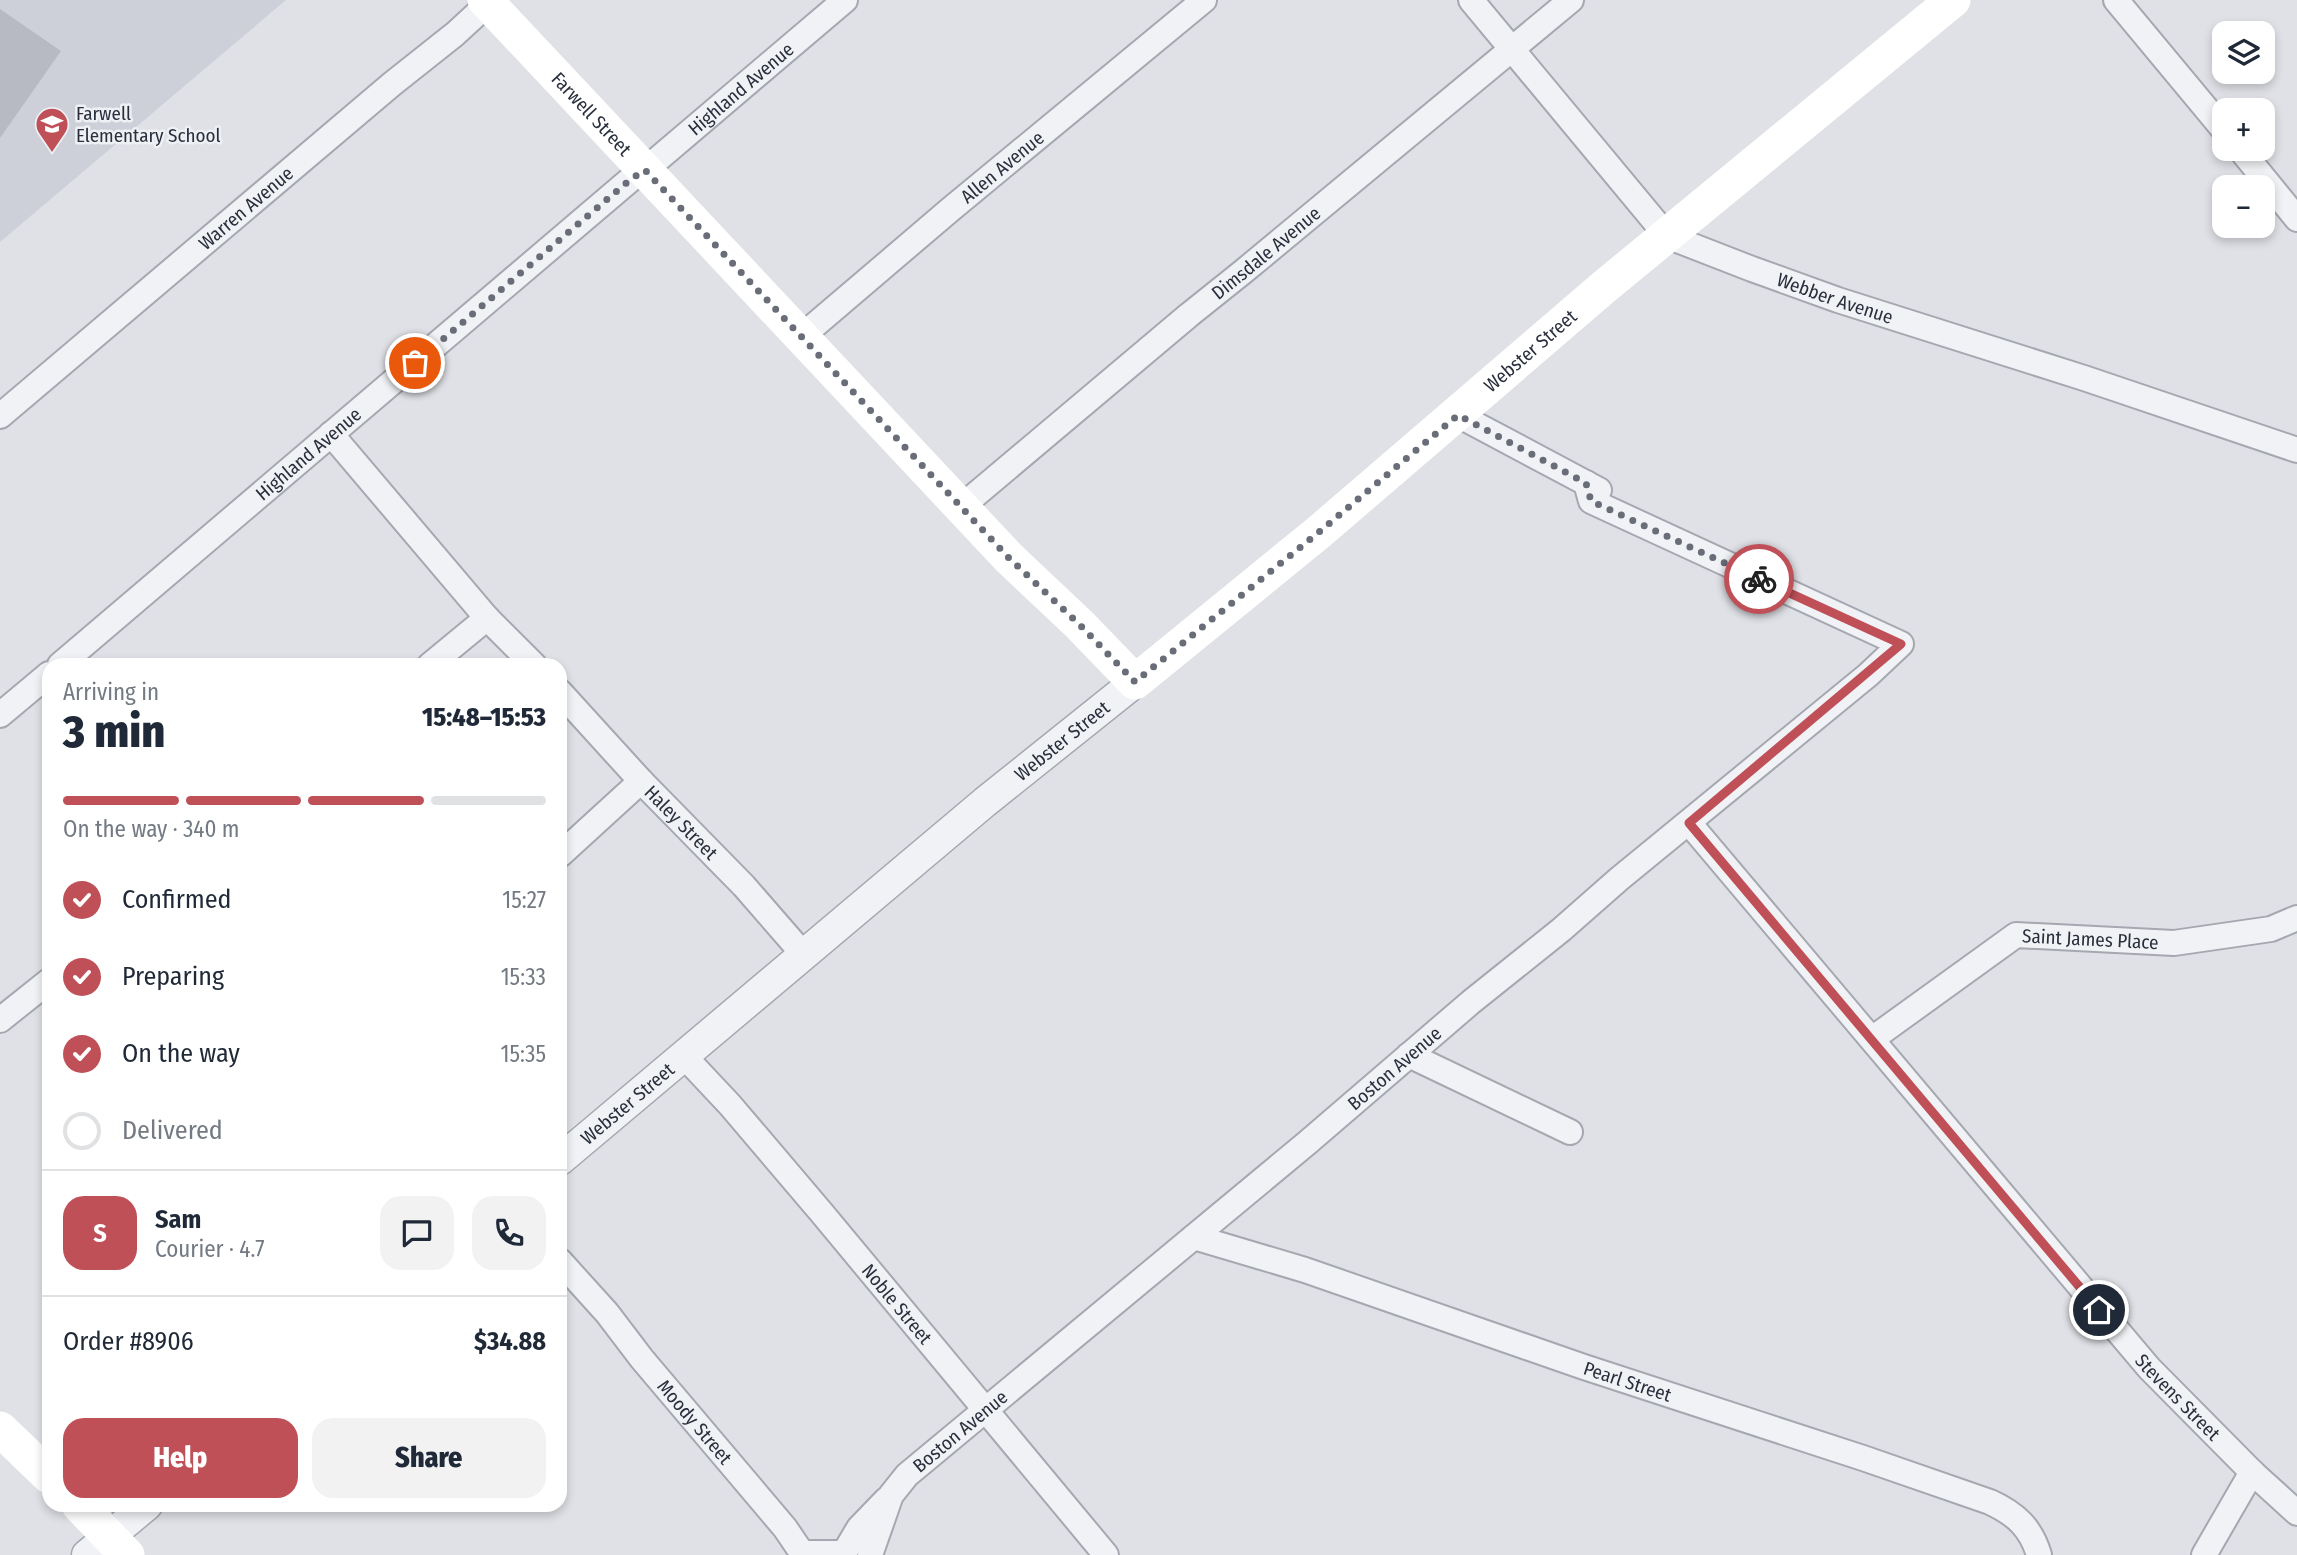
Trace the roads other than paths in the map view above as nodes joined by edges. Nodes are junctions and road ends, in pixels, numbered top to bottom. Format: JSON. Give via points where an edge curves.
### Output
{"nodes":[{"id":1,"x":845,"y":0,"type":"edge"},
{"id":2,"x":1204,"y":0,"type":"edge"},
{"id":3,"x":1471,"y":0,"type":"edge"},
{"id":4,"x":1571,"y":0,"type":"edge"},
{"id":5,"x":1953,"y":0,"type":"edge"},
{"id":6,"x":2116,"y":0,"type":"edge"},
{"id":7,"x":488,"y":1,"type":"edge"},
{"id":8,"x":1511,"y":50,"type":"junction"},
{"id":9,"x":2212,"y":116,"type":"edge"},
{"id":10,"x":2250,"y":161,"type":"edge"},
{"id":11,"x":645,"y":170,"type":"junction"},
{"id":12,"x":2297,"y":219,"type":"edge"},
{"id":13,"x":1667,"y":236,"type":"junction"},
{"id":14,"x":802,"y":336,"type":"junction"},
{"id":15,"x":0,"y":415,"type":"edge"},
{"id":16,"x":1458,"y":415,"type":"junction"},
{"id":17,"x":331,"y":434,"type":"junction"},
{"id":18,"x":2297,"y":450,"type":"edge"},
{"id":19,"x":1586,"y":483,"type":"junction"},
{"id":20,"x":1618,"y":500,"type":"dead end"},
{"id":21,"x":961,"y":506,"type":"junction"},
{"id":22,"x":487,"y":618,"type":"junction"},
{"id":23,"x":68,"y":658,"type":"edge"},
{"id":24,"x":438,"y":658,"type":"edge"},
{"id":25,"x":527,"y":658,"type":"edge"},
{"id":26,"x":42,"y":680,"type":"edge"},
{"id":27,"x":1135,"y":682,"type":"junction"},
{"id":28,"x":567,"y":700,"type":"edge"},
{"id":29,"x":0,"y":715,"type":"edge"},
{"id":30,"x":641,"y":781,"type":"junction"},
{"id":31,"x":1689,"y":823,"type":"junction"},
{"id":32,"x":567,"y":849,"type":"edge"},
{"id":33,"x":2297,"y":918,"type":"edge"},
{"id":34,"x":804,"y":954,"type":"junction"},
{"id":35,"x":42,"y":987,"type":"edge"},
{"id":36,"x":0,"y":1020,"type":"edge"},
{"id":37,"x":1872,"y":1039,"type":"junction"},
{"id":38,"x":1409,"y":1055,"type":"junction"},
{"id":39,"x":684,"y":1056,"type":"junction"},
{"id":40,"x":1570,"y":1132,"type":"dead end"},
{"id":41,"x":567,"y":1154,"type":"edge"},
{"id":42,"x":1194,"y":1237,"type":"junction"},
{"id":43,"x":567,"y":1269,"type":"edge"},
{"id":44,"x":985,"y":1410,"type":"junction"},
{"id":45,"x":0,"y":1429,"type":"edge"},
{"id":46,"x":42,"y":1469,"type":"edge"},
{"id":47,"x":2252,"y":1472,"type":"junction"},
{"id":48,"x":891,"y":1495,"type":"junction"},
{"id":49,"x":84,"y":1512,"type":"edge"},
{"id":50,"x":141,"y":1512,"type":"edge"},
{"id":51,"x":2297,"y":1513,"type":"edge"},
{"id":52,"x":108,"y":1549,"type":"edge"},
{"id":53,"x":843,"y":1554,"type":"edge"},
{"id":54,"x":870,"y":1555,"type":"edge"},
{"id":55,"x":1107,"y":1555,"type":"edge"},
{"id":56,"x":2039,"y":1555,"type":"edge"},
{"id":57,"x":2204,"y":1555,"type":"edge"}],
"edges":[{"from":1,"to":11,"type":"street","name":"Highland Avenue"},
{"from":2,"to":14,"type":"street","name":"Allen Avenue"},
{"from":3,"to":8,"type":"street"},
{"from":4,"to":8,"type":"street","name":"Dimsdale Avenue"},
{"from":5,"to":13,"type":"main road","name":"Webster Street"},
{"from":6,"to":9,"type":"street"},
{"from":7,"to":11,"type":"main road","name":"Farwell Street"},
{"from":7,"to":15,"type":"street","name":"Warren Avenue","via":[[455,34]]},
{"from":8,"to":13,"type":"street"},
{"from":8,"to":21,"type":"street","name":"Dimsdale Avenue"},
{"from":10,"to":12,"type":"street"},
{"from":11,"to":14,"type":"main road","name":"Farwell Street"},
{"from":11,"to":17,"type":"street","name":"Highland Avenue"},
{"from":13,"to":16,"type":"main road","name":"Webster Street"},
{"from":13,"to":18,"type":"street","name":"Webber Avenue","via":[[1838,300]]},
{"from":14,"to":21,"type":"main road","name":"Farwell Street"},
{"from":16,"to":19,"type":"street"},
{"from":16,"to":27,"type":"main road","name":"Webster Street"},
{"from":17,"to":22,"type":"street"},
{"from":17,"to":23,"type":"street","name":"Highland Avenue"},
{"from":19,"to":20,"type":"street"},
{"from":19,"to":31,"type":"street","name":"Boston Avenue","via":[[1591,501],[1901,644]]},
{"from":21,"to":27,"type":"main road","name":"Farwell Street"},
{"from":22,"to":24,"type":"street"},
{"from":22,"to":25,"type":"street"},
{"from":26,"to":29,"type":"street"},
{"from":27,"to":34,"type":"street","name":"Webster Street"},
{"from":28,"to":30,"type":"street","name":"Haley Street"},
{"from":30,"to":32,"type":"street"},
{"from":30,"to":34,"type":"street","name":"Haley Street"},
{"from":31,"to":37,"type":"street","name":"Stevens Street"},
{"from":31,"to":38,"type":"street","name":"Boston Avenue"},
{"from":33,"to":37,"type":"street","name":"Saint James Place","via":[[2272,929],[2174,943],[2016,935]]},
{"from":34,"to":39,"type":"street","name":"Webster Street"},
{"from":35,"to":36,"type":"street"},
{"from":37,"to":47,"type":"street","name":"Stevens Street","via":[[2149,1368]]},
{"from":38,"to":40,"type":"street"},
{"from":38,"to":42,"type":"street","name":"Boston Avenue"},
{"from":39,"to":41,"type":"street","name":"Webster Street"},
{"from":39,"to":44,"type":"street","name":"Noble Street"},
{"from":42,"to":44,"type":"street","name":"Boston Avenue"},
{"from":42,"to":56,"type":"street","name":"Pearl Street","via":[[1305,1270],[1990,1502],[2026,1525]]},
{"from":43,"to":53,"type":"street","name":"Moody Street","via":[[802,1552]]},
{"from":44,"to":48,"type":"street","name":"Boston Avenue","via":[[907,1475]]},
{"from":44,"to":55,"type":"street","name":"Noble Street"},
{"from":45,"to":46,"type":"main road"},
{"from":47,"to":51,"type":"street","name":"Stevens Street"},
{"from":47,"to":57,"type":"street"},
{"from":48,"to":53,"type":"street","name":"Boston Avenue","via":[[859,1528]]},
{"from":48,"to":54,"type":"street","name":"Boston Avenue"},
{"from":49,"to":52,"type":"main road"},
{"from":50,"to":52,"type":"street"}]}
